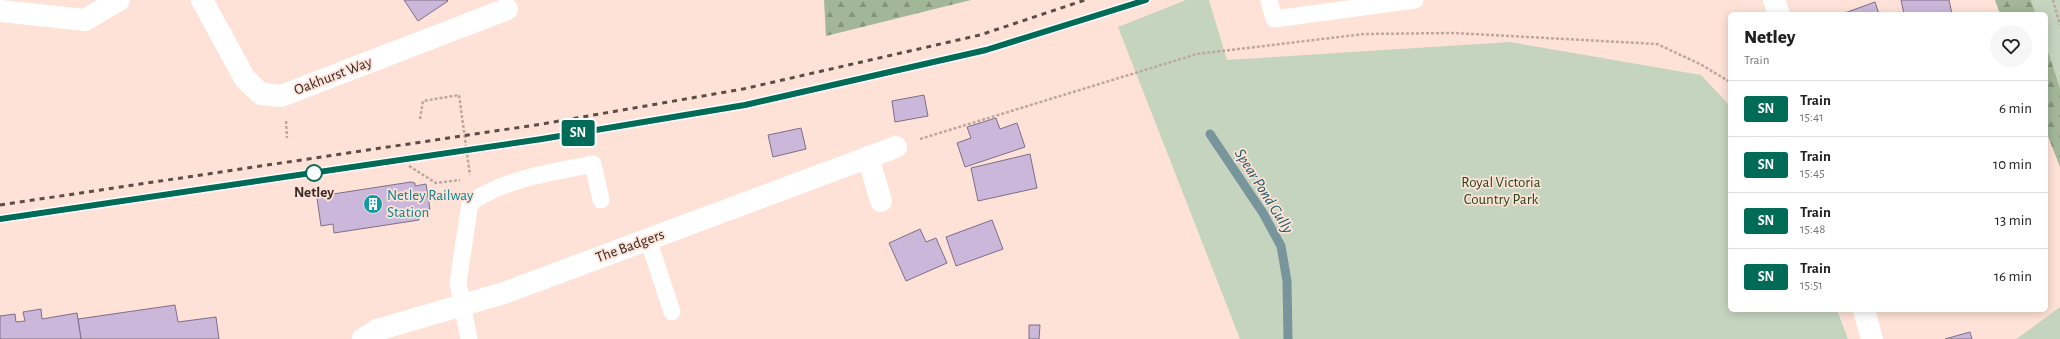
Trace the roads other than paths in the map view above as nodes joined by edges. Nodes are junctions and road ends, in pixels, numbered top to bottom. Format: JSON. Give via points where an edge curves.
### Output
{"nodes":[{"id":1,"x":119,"y":0,"type":"edge"},
{"id":2,"x":202,"y":0,"type":"edge"},
{"id":3,"x":1269,"y":0,"type":"edge"},
{"id":4,"x":1415,"y":0,"type":"edge"},
{"id":5,"x":1774,"y":0,"type":"edge"},
{"id":6,"x":507,"y":9,"type":"dead end"},
{"id":7,"x":0,"y":11,"type":"edge"},
{"id":8,"x":1778,"y":12,"type":"edge"},
{"id":9,"x":896,"y":146,"type":"road end"},
{"id":10,"x":868,"y":157,"type":"junction"},
{"id":11,"x":601,"y":200,"type":"dead end"},
{"id":12,"x":881,"y":201,"type":"dead end"},
{"id":13,"x":648,"y":239,"type":"junction"},
{"id":14,"x":461,"y":305,"type":"junction"},
{"id":15,"x":672,"y":312,"type":"dead end"},
{"id":16,"x":1865,"y":312,"type":"edge"},
{"id":17,"x":363,"y":339,"type":"edge"},
{"id":18,"x":469,"y":339,"type":"edge"},
{"id":19,"x":1872,"y":339,"type":"edge"}],
"edges":[{"from":1,"to":7,"type":"street","via":[[85,20]]},
{"from":2,"to":6,"type":"street","name":"Oakhurst Way","via":[[245,79],[261,94],[282,96]]},
{"from":3,"to":4,"type":"lane","via":[[1274,19]]},
{"from":5,"to":8,"type":"street"},
{"from":9,"to":10,"type":"street","name":"The Badgers"},
{"from":10,"to":12,"type":"street"},
{"from":10,"to":13,"type":"street","name":"The Badgers"},
{"from":11,"to":14,"type":"lane","via":[[593,164],[524,178],[488,191],[470,203],[458,283]]},
{"from":13,"to":14,"type":"street","name":"The Badgers","via":[[504,293]]},
{"from":13,"to":15,"type":"lane"},
{"from":14,"to":17,"type":"street","name":"The Badgers","via":[[377,330]]},
{"from":14,"to":18,"type":"lane"},
{"from":16,"to":19,"type":"street"}]}
